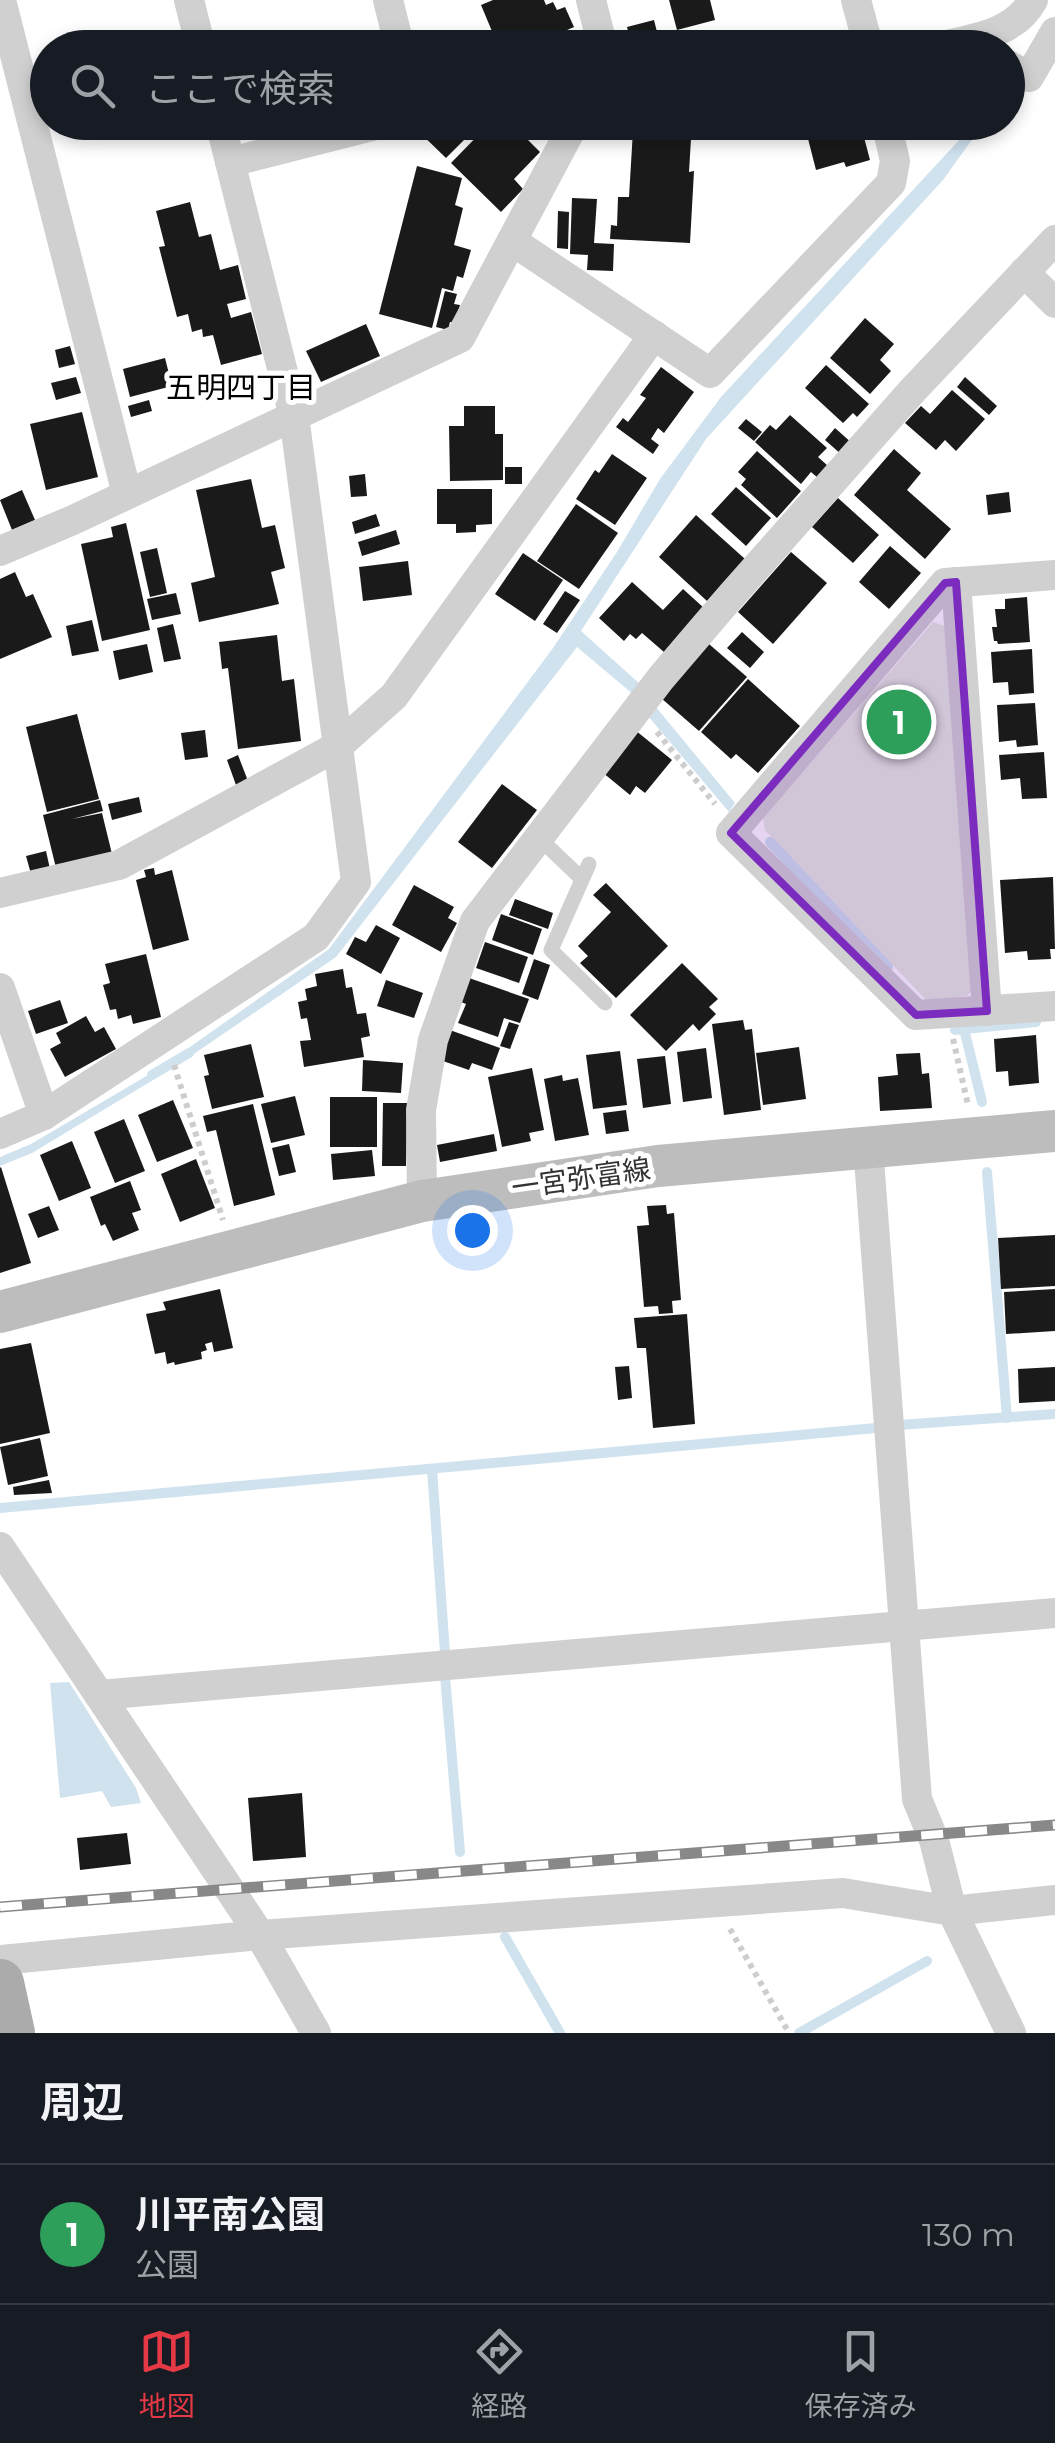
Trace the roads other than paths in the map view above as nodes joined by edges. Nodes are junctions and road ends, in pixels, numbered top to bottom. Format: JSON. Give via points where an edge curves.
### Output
{"nodes":[{"id":1,"x":1,"y":0,"type":"edge"},
{"id":2,"x":189,"y":0,"type":"edge"},
{"id":3,"x":388,"y":0,"type":"edge"},
{"id":4,"x":591,"y":0,"type":"edge"},
{"id":5,"x":856,"y":0,"type":"edge"},
{"id":6,"x":1033,"y":0,"type":"edge"},
{"id":7,"x":196,"y":30,"type":"edge"},
{"id":8,"x":396,"y":30,"type":"edge"},
{"id":9,"x":598,"y":30,"type":"edge"},
{"id":10,"x":864,"y":30,"type":"edge"},
{"id":11,"x":1018,"y":30,"type":"edge"},
{"id":12,"x":1055,"y":32,"type":"edge"},
{"id":13,"x":1025,"y":71,"type":"edge"},
{"id":14,"x":30,"y":114,"type":"edge"},
{"id":15,"x":37,"y":140,"type":"edge"},
{"id":16,"x":224,"y":140,"type":"edge"},
{"id":17,"x":317,"y":140,"type":"edge"},
{"id":18,"x":565,"y":140,"type":"edge"},
{"id":19,"x":890,"y":140,"type":"edge"},
{"id":20,"x":230,"y":162,"type":"junction"},
{"id":21,"x":512,"y":240,"type":"junction"},
{"id":22,"x":1055,"y":240,"type":"edge"},
{"id":23,"x":1024,"y":272,"type":"junction"},
{"id":24,"x":1055,"y":302,"type":"edge"},
{"id":25,"x":654,"y":335,"type":"junction"},
{"id":26,"x":294,"y":416,"type":"junction"},
{"id":27,"x":127,"y":494,"type":"junction"},
{"id":28,"x":0,"y":550,"type":"edge"},
{"id":29,"x":1055,"y":575,"type":"edge"},
{"id":30,"x":956,"y":582,"type":"junction"},
{"id":31,"x":338,"y":746,"type":"junction"},
{"id":32,"x":538,"y":837,"type":"junction"},
{"id":33,"x":0,"y":893,"type":"edge"},
{"id":34,"x":0,"y":988,"type":"edge"},
{"id":35,"x":605,"y":1003,"type":"dead end"},
{"id":36,"x":1055,"y":1006,"type":"edge"},
{"id":37,"x":987,"y":1011,"type":"junction"},
{"id":38,"x":44,"y":1115,"type":"junction"},
{"id":39,"x":1055,"y":1131,"type":"edge"},
{"id":40,"x":0,"y":1134,"type":"edge"},
{"id":41,"x":868,"y":1146,"type":"junction"},
{"id":42,"x":422,"y":1201,"type":"junction"},
{"id":43,"x":0,"y":1312,"type":"edge"},
{"id":44,"x":0,"y":1546,"type":"edge"},
{"id":45,"x":1055,"y":1613,"type":"edge"},
{"id":46,"x":903,"y":1625,"type":"junction"},
{"id":47,"x":99,"y":1695,"type":"junction"},
{"id":48,"x":1055,"y":1900,"type":"edge"},
{"id":49,"x":952,"y":1911,"type":"junction"},
{"id":50,"x":260,"y":1934,"type":"junction"},
{"id":51,"x":0,"y":1960,"type":"edge"},
{"id":52,"x":0,"y":1983,"type":"edge"},
{"id":53,"x":11,"y":2033,"type":"edge"},
{"id":54,"x":316,"y":2033,"type":"edge"},
{"id":55,"x":1011,"y":2033,"type":"edge"}],
"edges":[{"from":1,"to":14,"type":"street"},
{"from":2,"to":7,"type":"street"},
{"from":3,"to":8,"type":"street"},
{"from":4,"to":9,"type":"street"},
{"from":5,"to":10,"type":"street"},
{"from":6,"to":11,"type":"street"},
{"from":12,"to":13,"type":"street","via":[[1030,77]]},
{"from":15,"to":27,"type":"street"},
{"from":16,"to":20,"type":"street"},
{"from":17,"to":20,"type":"street"},
{"from":18,"to":21,"type":"street"},
{"from":19,"to":25,"type":"street","via":[[892,183],[710,372]]},
{"from":20,"to":26,"type":"street"},
{"from":21,"to":25,"type":"street"},
{"from":21,"to":26,"type":"street","via":[[460,338]]},
{"from":22,"to":23,"type":"street"},
{"from":23,"to":24,"type":"street"},
{"from":23,"to":32,"type":"street","via":[[730,596]]},
{"from":25,"to":31,"type":"street","via":[[394,696]]},
{"from":26,"to":27,"type":"street"},
{"from":26,"to":31,"type":"street"},
{"from":27,"to":28,"type":"street"},
{"from":29,"to":30,"type":"street"},
{"from":30,"to":37,"type":"street"},
{"from":30,"to":37,"type":"street","via":[[945,582],[731,833],[916,1016]]},
{"from":31,"to":33,"type":"street","via":[[119,864]]},
{"from":31,"to":38,"type":"street","via":[[356,882],[316,938]]},
{"from":32,"to":35,"type":"lane","via":[[585,871],[551,950]]},
{"from":32,"to":42,"type":"street","via":[[475,921],[433,1040],[421,1110]]},
{"from":34,"to":38,"type":"street"},
{"from":36,"to":37,"type":"street"},
{"from":38,"to":40,"type":"street"},
{"from":39,"to":41,"type":"main road","name":"一宮弥富線"},
{"from":41,"to":42,"type":"main road","name":"一宮弥富線","via":[[658,1166]]},
{"from":41,"to":46,"type":"street"},
{"from":42,"to":43,"type":"main road","name":"一宮弥富線"},
{"from":44,"to":47,"type":"street"},
{"from":45,"to":46,"type":"street"},
{"from":46,"to":47,"type":"street"},
{"from":46,"to":49,"type":"street","via":[[916,1799]]},
{"from":47,"to":50,"type":"street"},
{"from":48,"to":49,"type":"street"},
{"from":49,"to":50,"type":"street","via":[[843,1893]]},
{"from":49,"to":55,"type":"street"},
{"from":50,"to":51,"type":"street"},
{"from":50,"to":54,"type":"street"},
{"from":52,"to":53,"type":"main road"}]}
